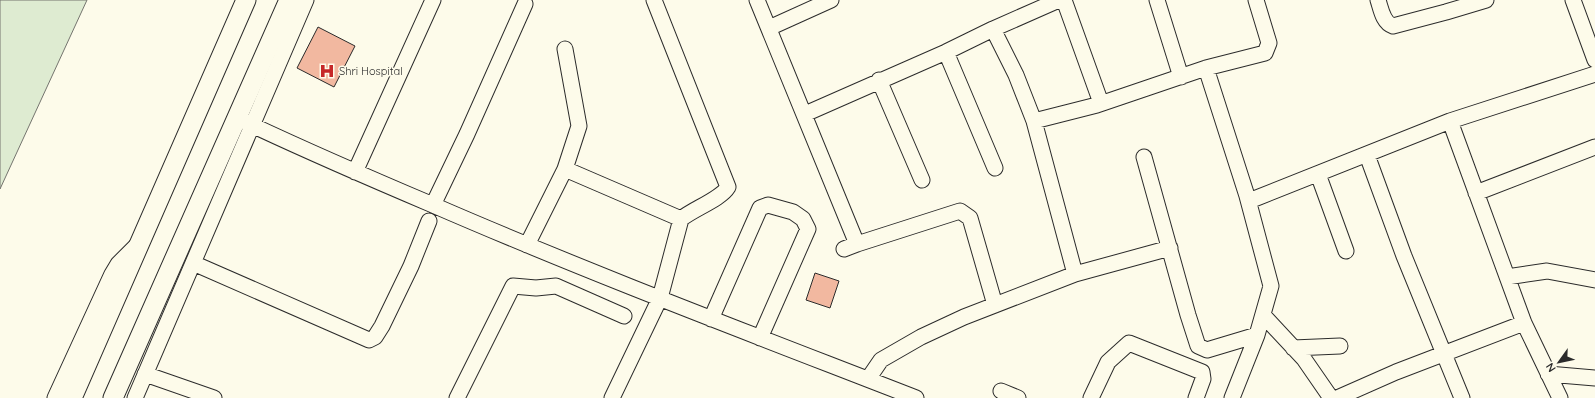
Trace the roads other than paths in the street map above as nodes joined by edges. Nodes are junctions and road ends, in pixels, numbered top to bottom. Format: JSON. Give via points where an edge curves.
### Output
{"nodes":[{"id":1,"x":246,"y":0,"type":"edge"},
{"id":2,"x":289,"y":0,"type":"edge"},
{"id":3,"x":306,"y":0,"type":"edge"},
{"id":4,"x":433,"y":0,"type":"edge"},
{"id":5,"x":654,"y":0,"type":"edge"},
{"id":6,"x":757,"y":0,"type":"edge"},
{"id":7,"x":831,"y":0,"type":"edge"},
{"id":8,"x":1060,"y":0,"type":"edge"},
{"id":9,"x":1064,"y":0,"type":"edge"},
{"id":10,"x":1157,"y":0,"type":"edge"},
{"id":11,"x":1256,"y":0,"type":"edge"},
{"id":12,"x":1378,"y":0,"type":"edge"},
{"id":13,"x":1486,"y":0,"type":"edge"},
{"id":14,"x":1573,"y":0,"type":"edge"},
{"id":15,"x":525,"y":4,"type":"dead end"},
{"id":16,"x":769,"y":28,"type":"junction"},
{"id":17,"x":993,"y":29,"type":"junction"},
{"id":18,"x":565,"y":49,"type":"dead end"},
{"id":19,"x":946,"y":52,"type":"junction"},
{"id":20,"x":1595,"y":57,"type":"edge"},
{"id":21,"x":1206,"y":68,"type":"junction"},
{"id":22,"x":1595,"y":74,"type":"edge"},
{"id":23,"x":1181,"y":77,"type":"junction"},
{"id":24,"x":879,"y":80,"type":"junction"},
{"id":25,"x":1101,"y":103,"type":"junction"},
{"id":26,"x":805,"y":114,"type":"junction"},
{"id":27,"x":244,"y":121,"type":"junction"},
{"id":28,"x":1034,"y":121,"type":"junction"},
{"id":29,"x":1450,"y":121,"type":"junction"},
{"id":30,"x":1595,"y":147,"type":"edge"},
{"id":31,"x":1367,"y":155,"type":"junction"},
{"id":32,"x":1144,"y":157,"type":"dead end"},
{"id":33,"x":994,"y":168,"type":"dead end"},
{"id":34,"x":565,"y":170,"type":"junction"},
{"id":35,"x":355,"y":172,"type":"junction"},
{"id":36,"x":1318,"y":174,"type":"junction"},
{"id":37,"x":922,"y":180,"type":"dead end"},
{"id":38,"x":1476,"y":193,"type":"junction"},
{"id":39,"x":1249,"y":201,"type":"junction"},
{"id":40,"x":432,"y":205,"type":"junction"},
{"id":41,"x":681,"y":218,"type":"junction"},
{"id":42,"x":429,"y":221,"type":"dead end"},
{"id":43,"x":139,"y":243,"type":"junction"},
{"id":44,"x":527,"y":245,"type":"junction"},
{"id":45,"x":1170,"y":248,"type":"junction"},
{"id":46,"x":1346,"y":251,"type":"dead end"},
{"id":47,"x":193,"y":263,"type":"junction"},
{"id":48,"x":1075,"y":274,"type":"junction"},
{"id":49,"x":1507,"y":277,"type":"junction"},
{"id":50,"x":1595,"y":280,"type":"edge"},
{"id":51,"x":660,"y":298,"type":"junction"},
{"id":52,"x":995,"y":305,"type":"junction"},
{"id":53,"x":1263,"y":315,"type":"junction"},
{"id":54,"x":624,"y":316,"type":"dead end"},
{"id":55,"x":712,"y":319,"type":"junction"},
{"id":56,"x":1524,"y":324,"type":"junction"},
{"id":57,"x":1258,"y":335,"type":"junction"},
{"id":58,"x":760,"y":338,"type":"junction"},
{"id":59,"x":1113,"y":346,"type":"dead end"},
{"id":60,"x":1340,"y":346,"type":"dead end"},
{"id":61,"x":1293,"y":348,"type":"junction"},
{"id":62,"x":1443,"y":354,"type":"junction"},
{"id":63,"x":145,"y":374,"type":"junction"},
{"id":64,"x":1548,"y":374,"type":"junction"},
{"id":65,"x":1595,"y":378,"type":"edge"},
{"id":66,"x":868,"y":379,"type":"junction"},
{"id":67,"x":1001,"y":391,"type":"dead end"},
{"id":68,"x":55,"y":398,"type":"edge"},
{"id":69,"x":72,"y":398,"type":"edge"},
{"id":70,"x":113,"y":398,"type":"edge"},
{"id":71,"x":135,"y":398,"type":"edge"},
{"id":72,"x":214,"y":398,"type":"edge"},
{"id":73,"x":457,"y":398,"type":"edge"},
{"id":74,"x":612,"y":398,"type":"edge"},
{"id":75,"x":916,"y":398,"type":"edge"},
{"id":76,"x":1018,"y":398,"type":"edge"},
{"id":77,"x":1085,"y":398,"type":"edge"},
{"id":78,"x":1091,"y":398,"type":"edge"},
{"id":79,"x":1196,"y":398,"type":"edge"},
{"id":80,"x":1232,"y":398,"type":"edge"},
{"id":81,"x":1330,"y":398,"type":"edge"},
{"id":82,"x":1337,"y":398,"type":"edge"},
{"id":83,"x":1462,"y":398,"type":"edge"},
{"id":84,"x":1560,"y":398,"type":"edge"}],
"edges":[{"from":1,"to":43,"type":"main road"},
{"from":2,"to":27,"type":"main road"},
{"from":3,"to":27,"type":"street"},
{"from":4,"to":35,"type":"street"},
{"from":5,"to":41,"type":"street","via":[[728,187],[724,193]]},
{"from":6,"to":16,"type":"street"},
{"from":7,"to":16,"type":"street"},
{"from":8,"to":17,"type":"street"},
{"from":9,"to":25,"type":"street"},
{"from":10,"to":23,"type":"street"},
{"from":11,"to":21,"type":"street","via":[[1269,43],[1265,53]]},
{"from":12,"to":13,"type":"street","via":[[1386,21],[1393,26]]},
{"from":14,"to":20,"type":"street"},
{"from":15,"to":40,"type":"street"},
{"from":16,"to":26,"type":"street"},
{"from":17,"to":19,"type":"street"},
{"from":17,"to":28,"type":"street","via":[[1016,75]]},
{"from":18,"to":34,"type":"street","via":[[579,126]]},
{"from":19,"to":24,"type":"street"},
{"from":19,"to":33,"type":"street"},
{"from":21,"to":23,"type":"street"},
{"from":21,"to":39,"type":"street"},
{"from":22,"to":29,"type":"street"},
{"from":23,"to":25,"type":"street"},
{"from":24,"to":26,"type":"street"},
{"from":24,"to":37,"type":"street"},
{"from":25,"to":28,"type":"street"},
{"from":26,"to":52,"type":"street","via":[[851,246],[960,211],[970,218]]},
{"from":27,"to":35,"type":"street"},
{"from":27,"to":47,"type":"street"},
{"from":27,"to":70,"type":"main road"},
{"from":28,"to":48,"type":"street"},
{"from":29,"to":31,"type":"street"},
{"from":29,"to":38,"type":"street"},
{"from":30,"to":38,"type":"street"},
{"from":31,"to":36,"type":"street"},
{"from":31,"to":62,"type":"street"},
{"from":32,"to":45,"type":"street"},
{"from":34,"to":41,"type":"street"},
{"from":34,"to":44,"type":"street"},
{"from":35,"to":40,"type":"street"},
{"from":36,"to":39,"type":"street"},
{"from":36,"to":46,"type":"street"},
{"from":38,"to":49,"type":"street"},
{"from":39,"to":53,"type":"street","via":[[1271,286]]},
{"from":40,"to":44,"type":"street"},
{"from":41,"to":51,"type":"street"},
{"from":42,"to":47,"type":"street","via":[[382,326],[375,337],[369,340]]},
{"from":43,"to":68,"type":"street","via":[[118,264],[112,274]]},
{"from":43,"to":69,"type":"main road"},
{"from":44,"to":51,"type":"street"},
{"from":45,"to":48,"type":"street"},
{"from":45,"to":57,"type":"street","via":[[1198,346],[1207,350]]},
{"from":47,"to":63,"type":"street"},
{"from":48,"to":52,"type":"street"},
{"from":49,"to":50,"type":"street","via":[[1548,271]]},
{"from":49,"to":56,"type":"street"},
{"from":51,"to":55,"type":"street"},
{"from":51,"to":74,"type":"street"},
{"from":52,"to":66,"type":"street","via":[[921,337],[881,360]]},
{"from":53,"to":57,"type":"street"},
{"from":53,"to":61,"type":"street"},
{"from":54,"to":73,"type":"street","via":[[556,286],[513,286]]},
{"from":55,"to":58,"type":"street"},
{"from":55,"to":58,"type":"street","via":[[760,208],[768,205],[793,212],[803,219],[808,228]]},
{"from":56,"to":62,"type":"street"},
{"from":56,"to":64,"type":"street"},
{"from":57,"to":80,"type":"street"},
{"from":58,"to":66,"type":"street"},
{"from":59,"to":77,"type":"street"},
{"from":60,"to":61,"type":"street"},
{"from":61,"to":81,"type":"street","via":[[1304,359]]},
{"from":62,"to":82,"type":"street"},
{"from":62,"to":83,"type":"street"},
{"from":63,"to":71,"type":"street"},
{"from":63,"to":72,"type":"street"},
{"from":64,"to":65,"type":"street"},
{"from":64,"to":84,"type":"street"},
{"from":66,"to":75,"type":"street"},
{"from":67,"to":76,"type":"street"},
{"from":78,"to":79,"type":"street","via":[[1108,362],[1132,343],[1202,372],[1203,379]]}]}
